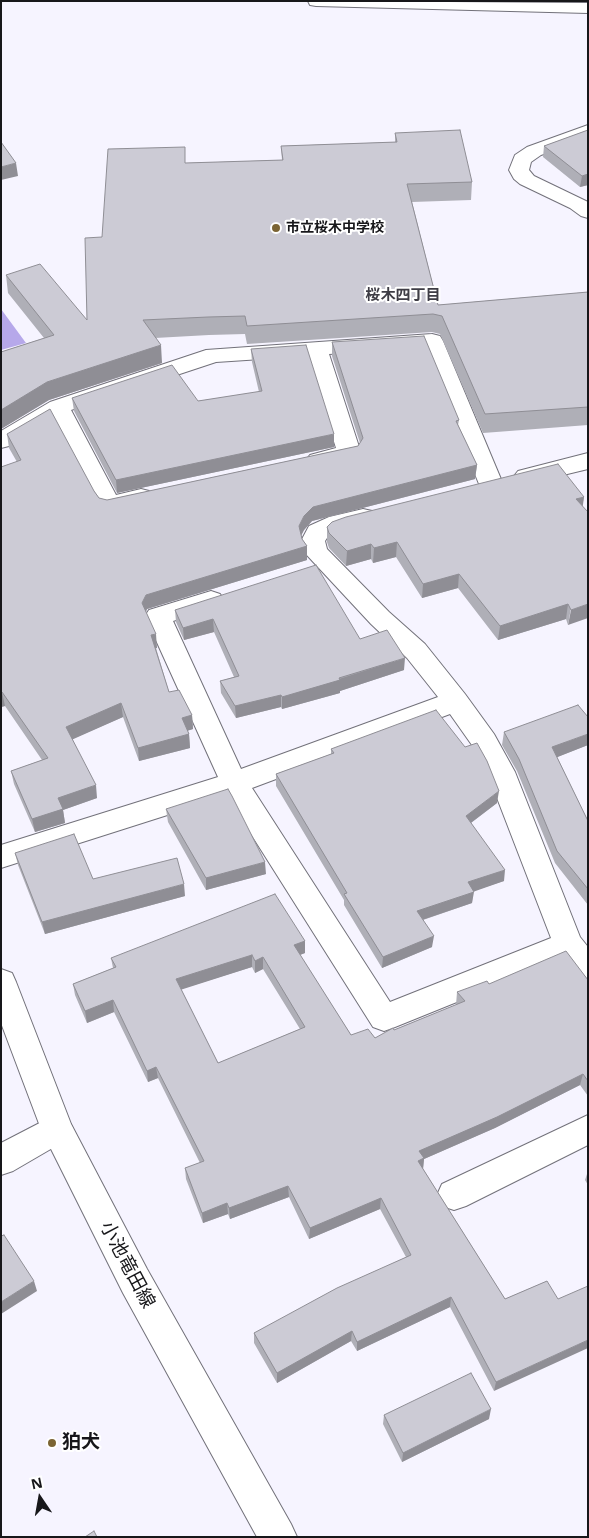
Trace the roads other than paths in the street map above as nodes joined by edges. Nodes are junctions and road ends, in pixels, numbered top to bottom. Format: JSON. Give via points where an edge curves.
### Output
{"nodes":[{"id":1,"x":316,"y":1,"type":"edge"},
{"id":2,"x":588,"y":8,"type":"edge"},
{"id":3,"x":588,"y":131,"type":"edge"},
{"id":4,"x":588,"y":212,"type":"edge"},
{"id":5,"x":316,"y":349,"type":"junction"},
{"id":6,"x":58,"y":407,"type":"junction"},
{"id":7,"x":1,"y":441,"type":"edge"},
{"id":8,"x":588,"y":461,"type":"edge"},
{"id":9,"x":301,"y":464,"type":"edge"},
{"id":10,"x":167,"y":492,"type":"edge"},
{"id":11,"x":386,"y":511,"type":"edge"},
{"id":12,"x":327,"y":564,"type":"junction"},
{"id":13,"x":299,"y":573,"type":"edge"},
{"id":14,"x":233,"y":593,"type":"edge"},
{"id":15,"x":456,"y":701,"type":"junction"},
{"id":16,"x":234,"y":783,"type":"junction"},
{"id":17,"x":1,"y":857,"type":"edge"},
{"id":18,"x":568,"y":944,"type":"junction"},
{"id":19,"x":588,"y":969,"type":"edge"},
{"id":20,"x":1,"y":982,"type":"edge"},
{"id":21,"x":56,"y":1129,"type":"junction"},
{"id":22,"x":588,"y":1129,"type":"edge"},
{"id":23,"x":1,"y":1160,"type":"edge"},
{"id":24,"x":454,"y":1195,"type":"dead end"},
{"id":25,"x":278,"y":1537,"type":"edge"}],
"edges":[{"from":1,"to":2,"type":"street"},
{"from":3,"to":4,"type":"street","via":[[534,151],[522,159],[519,170],[527,180]]},
{"from":5,"to":6,"type":"street","via":[[214,355]]},
{"from":5,"to":8,"type":"street","via":[[432,341],[481,487]]},
{"from":5,"to":9,"type":"street","via":[[349,453]]},
{"from":6,"to":7,"type":"street"},
{"from":6,"to":10,"type":"street","via":[[109,504]]},
{"from":11,"to":12,"type":"street","via":[[338,523],[318,532],[314,546]]},
{"from":12,"to":13,"type":"street"},
{"from":12,"to":15,"type":"street","via":[[416,651]]},
{"from":14,"to":16,"type":"street","via":[[158,616]]},
{"from":15,"to":16,"type":"street"},
{"from":15,"to":18,"type":"street","via":[[501,772]]},
{"from":16,"to":17,"type":"street"},
{"from":16,"to":18,"type":"street","via":[[384,1018]]},
{"from":18,"to":19,"type":"street"},
{"from":20,"to":21,"type":"street","name":"小池竜田線"},
{"from":21,"to":23,"type":"street"},
{"from":21,"to":25,"type":"street","name":"小池竜田線","via":[[134,1281]]},
{"from":22,"to":24,"type":"street"}]}
